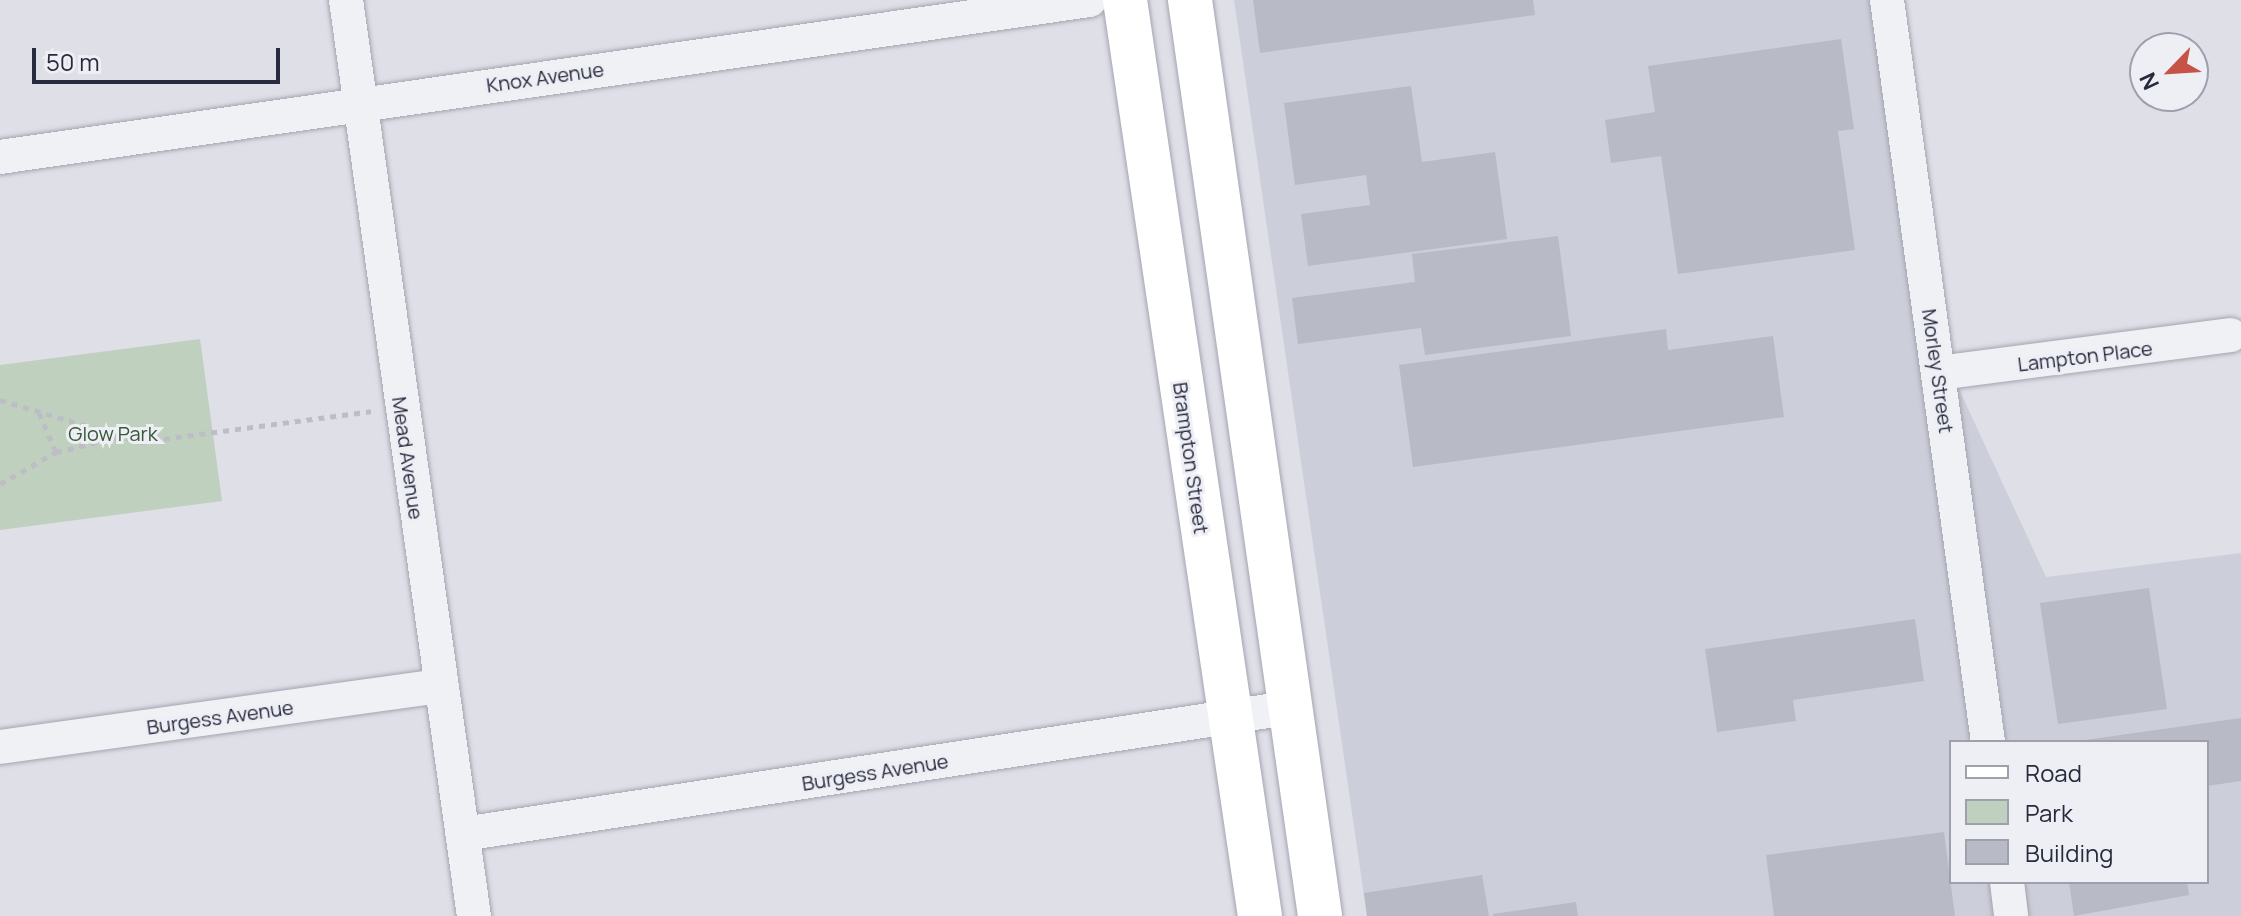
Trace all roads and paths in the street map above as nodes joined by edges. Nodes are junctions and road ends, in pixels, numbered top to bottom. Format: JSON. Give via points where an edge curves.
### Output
{"nodes":[{"id":1,"x":346,"y":0,"type":"edge"},
{"id":2,"x":1090,"y":0,"type":"edge"},
{"id":3,"x":1125,"y":0,"type":"edge"},
{"id":4,"x":1190,"y":0,"type":"edge"},
{"id":5,"x":1887,"y":0,"type":"edge"},
{"id":6,"x":362,"y":103,"type":"junction"},
{"id":7,"x":0,"y":157,"type":"edge"},
{"id":8,"x":2231,"y":335,"type":"dead end"},
{"id":9,"x":1939,"y":373,"type":"junction"},
{"id":10,"x":0,"y":400,"type":"edge"},
{"id":11,"x":400,"y":407,"type":"junction"},
{"id":12,"x":39,"y":413,"type":"junction"},
{"id":13,"x":120,"y":436,"type":"junction"},
{"id":14,"x":56,"y":452,"type":"junction"},
{"id":15,"x":0,"y":484,"type":"edge"},
{"id":16,"x":440,"y":686,"type":"junction"},
{"id":17,"x":1287,"y":708,"type":"junction"},
{"id":18,"x":1229,"y":719,"type":"junction"},
{"id":19,"x":1988,"y":740,"type":"edge"},
{"id":20,"x":0,"y":747,"type":"edge"},
{"id":21,"x":463,"y":834,"type":"junction"},
{"id":22,"x":2007,"y":884,"type":"edge"},
{"id":23,"x":474,"y":916,"type":"edge"},
{"id":24,"x":1260,"y":916,"type":"edge"},
{"id":25,"x":1320,"y":916,"type":"edge"},
{"id":26,"x":2011,"y":916,"type":"edge"}],
"edges":[{"from":1,"to":6,"type":"street","name":"Mead Avenue"},
{"from":2,"to":6,"type":"street","name":"Knox Avenue"},
{"from":3,"to":18,"type":"street","name":"Brampton Street"},
{"from":4,"to":17,"type":"street"},
{"from":5,"to":9,"type":"street","name":"Morley Street"},
{"from":6,"to":7,"type":"street","name":"Knox Avenue"},
{"from":6,"to":11,"type":"street","name":"Mead Avenue"},
{"from":8,"to":9,"type":"street","name":"Lampton Place"},
{"from":9,"to":19,"type":"street","name":"Morley Street"},
{"from":10,"to":12,"type":"path"},
{"from":11,"to":13,"type":"path","via":[[140,442]]},
{"from":11,"to":16,"type":"street","name":"Mead Avenue"},
{"from":12,"to":13,"type":"path"},
{"from":12,"to":14,"type":"path"},
{"from":13,"to":14,"type":"path"},
{"from":14,"to":15,"type":"path"},
{"from":16,"to":20,"type":"street","name":"Burgess Avenue"},
{"from":16,"to":21,"type":"street","name":"Mead Avenue"},
{"from":17,"to":18,"type":"street","name":"Burgess Avenue"},
{"from":17,"to":25,"type":"street"},
{"from":18,"to":21,"type":"street","name":"Burgess Avenue"},
{"from":18,"to":24,"type":"street","name":"Brampton Street"},
{"from":21,"to":23,"type":"street","name":"Mead Avenue"},
{"from":22,"to":26,"type":"street"}]}
